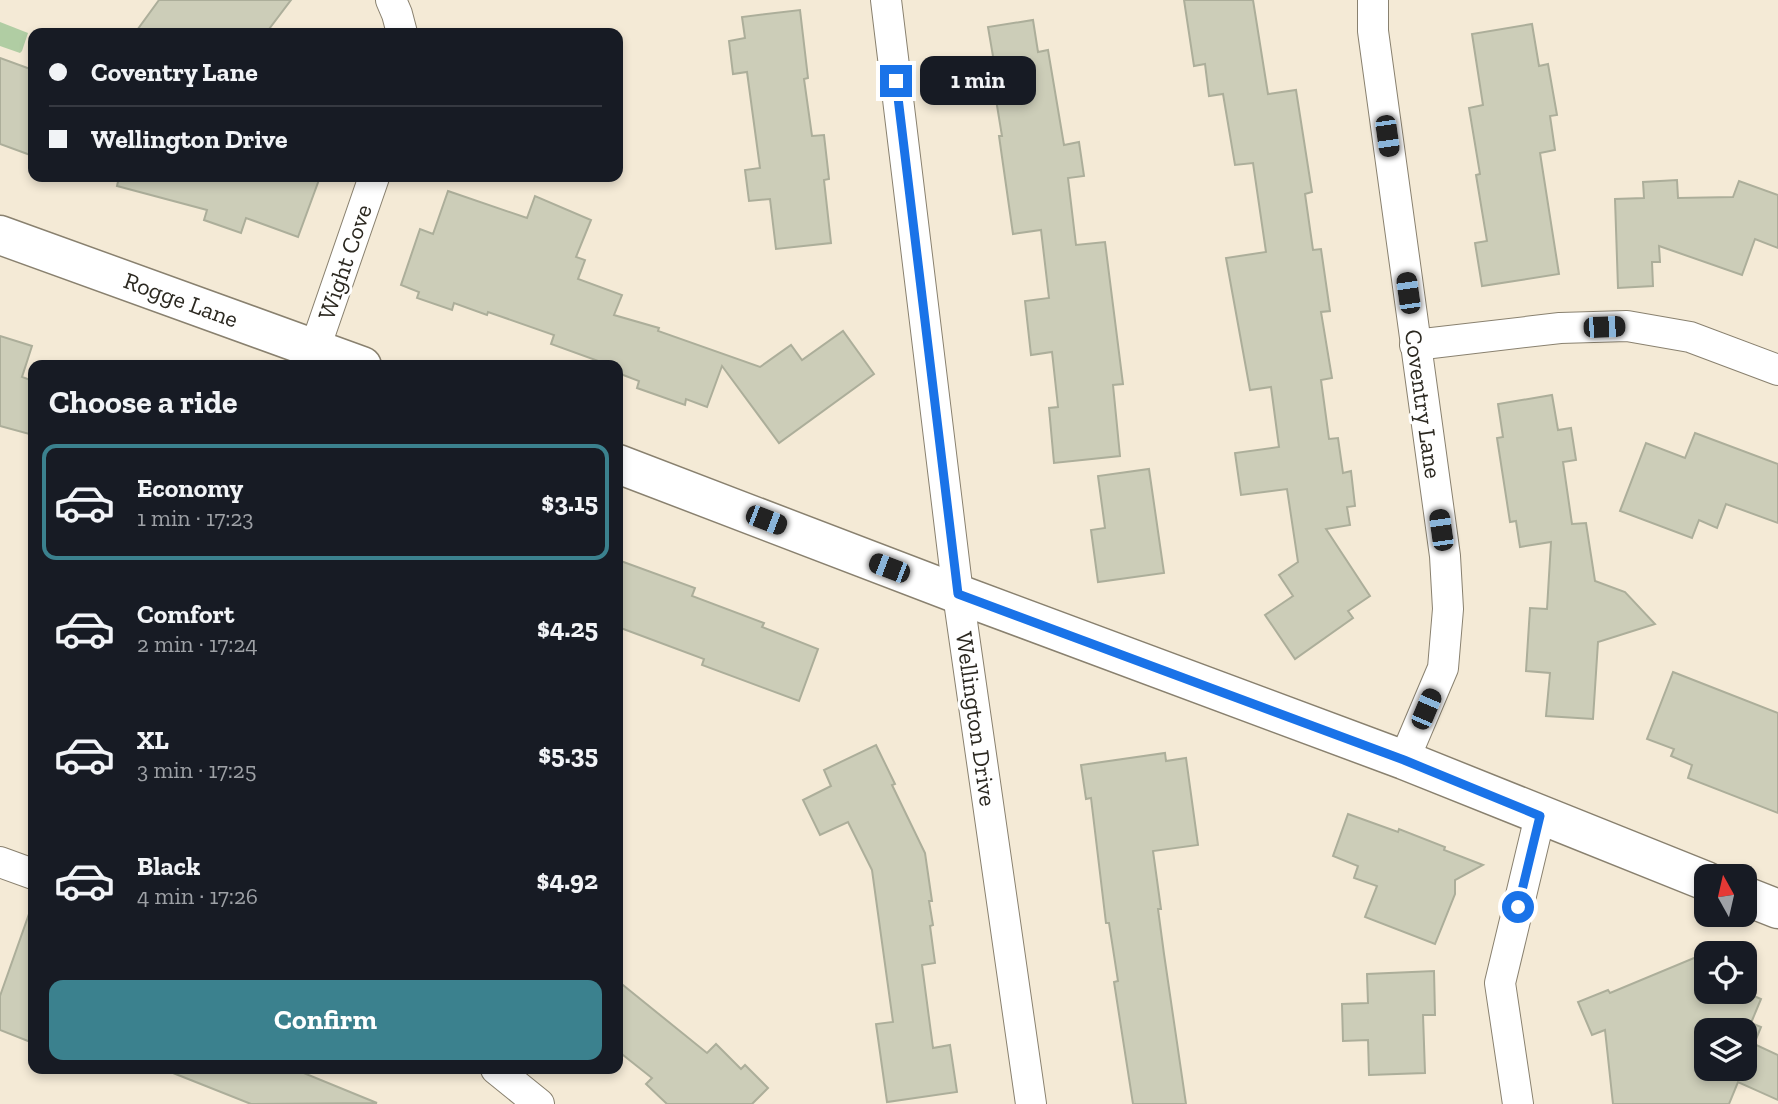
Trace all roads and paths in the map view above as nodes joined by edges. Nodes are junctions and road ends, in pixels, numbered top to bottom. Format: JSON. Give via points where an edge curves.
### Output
{"nodes":[{"id":1,"x":391,"y":0,"type":"edge"},
{"id":2,"x":886,"y":0,"type":"edge"},
{"id":3,"x":1373,"y":0,"type":"edge"},
{"id":4,"x":401,"y":28,"type":"edge"},
{"id":5,"x":372,"y":182,"type":"edge"},
{"id":6,"x":0,"y":235,"type":"edge"},
{"id":7,"x":1415,"y":345,"type":"junction"},
{"id":8,"x":315,"y":348,"type":"junction"},
{"id":9,"x":346,"y":360,"type":"edge"},
{"id":10,"x":1778,"y":370,"type":"edge"},
{"id":11,"x":623,"y":466,"type":"edge"},
{"id":12,"x":958,"y":594,"type":"junction"},
{"id":13,"x":1404,"y":760,"type":"junction"},
{"id":14,"x":1540,"y":816,"type":"junction"},
{"id":15,"x":0,"y":862,"type":"edge"},
{"id":16,"x":28,"y":872,"type":"edge"},
{"id":17,"x":1694,"y":876,"type":"edge"},
{"id":18,"x":1757,"y":901,"type":"edge"},
{"id":19,"x":1778,"y":909,"type":"edge"},
{"id":20,"x":502,"y":1074,"type":"edge"},
{"id":21,"x":539,"y":1104,"type":"edge"},
{"id":22,"x":1031,"y":1104,"type":"edge"},
{"id":23,"x":1518,"y":1104,"type":"edge"}],
"edges":[{"from":1,"to":4,"type":"street"},
{"from":2,"to":12,"type":"street","name":"Wellington Drive"},
{"from":3,"to":7,"type":"street","name":"Coventry Lane","via":[[1373,31]]},
{"from":5,"to":8,"type":"street","name":"Wight Cove"},
{"from":6,"to":8,"type":"street","name":"Rogge Lane"},
{"from":7,"to":10,"type":"street","via":[[1560,328],[1627,326],[1690,337]]},
{"from":7,"to":13,"type":"street","name":"Coventry Lane","via":[[1445,556],[1448,609],[1443,667]]},
{"from":8,"to":9,"type":"street","name":"Rogge Lane"},
{"from":11,"to":12,"type":"street"},
{"from":12,"to":13,"type":"street"},
{"from":12,"to":22,"type":"street","name":"Wellington Drive"},
{"from":13,"to":14,"type":"street"},
{"from":14,"to":17,"type":"street"},
{"from":14,"to":23,"type":"street","via":[[1500,983]]},
{"from":15,"to":16,"type":"street"},
{"from":18,"to":19,"type":"street"},
{"from":20,"to":21,"type":"street"}]}
